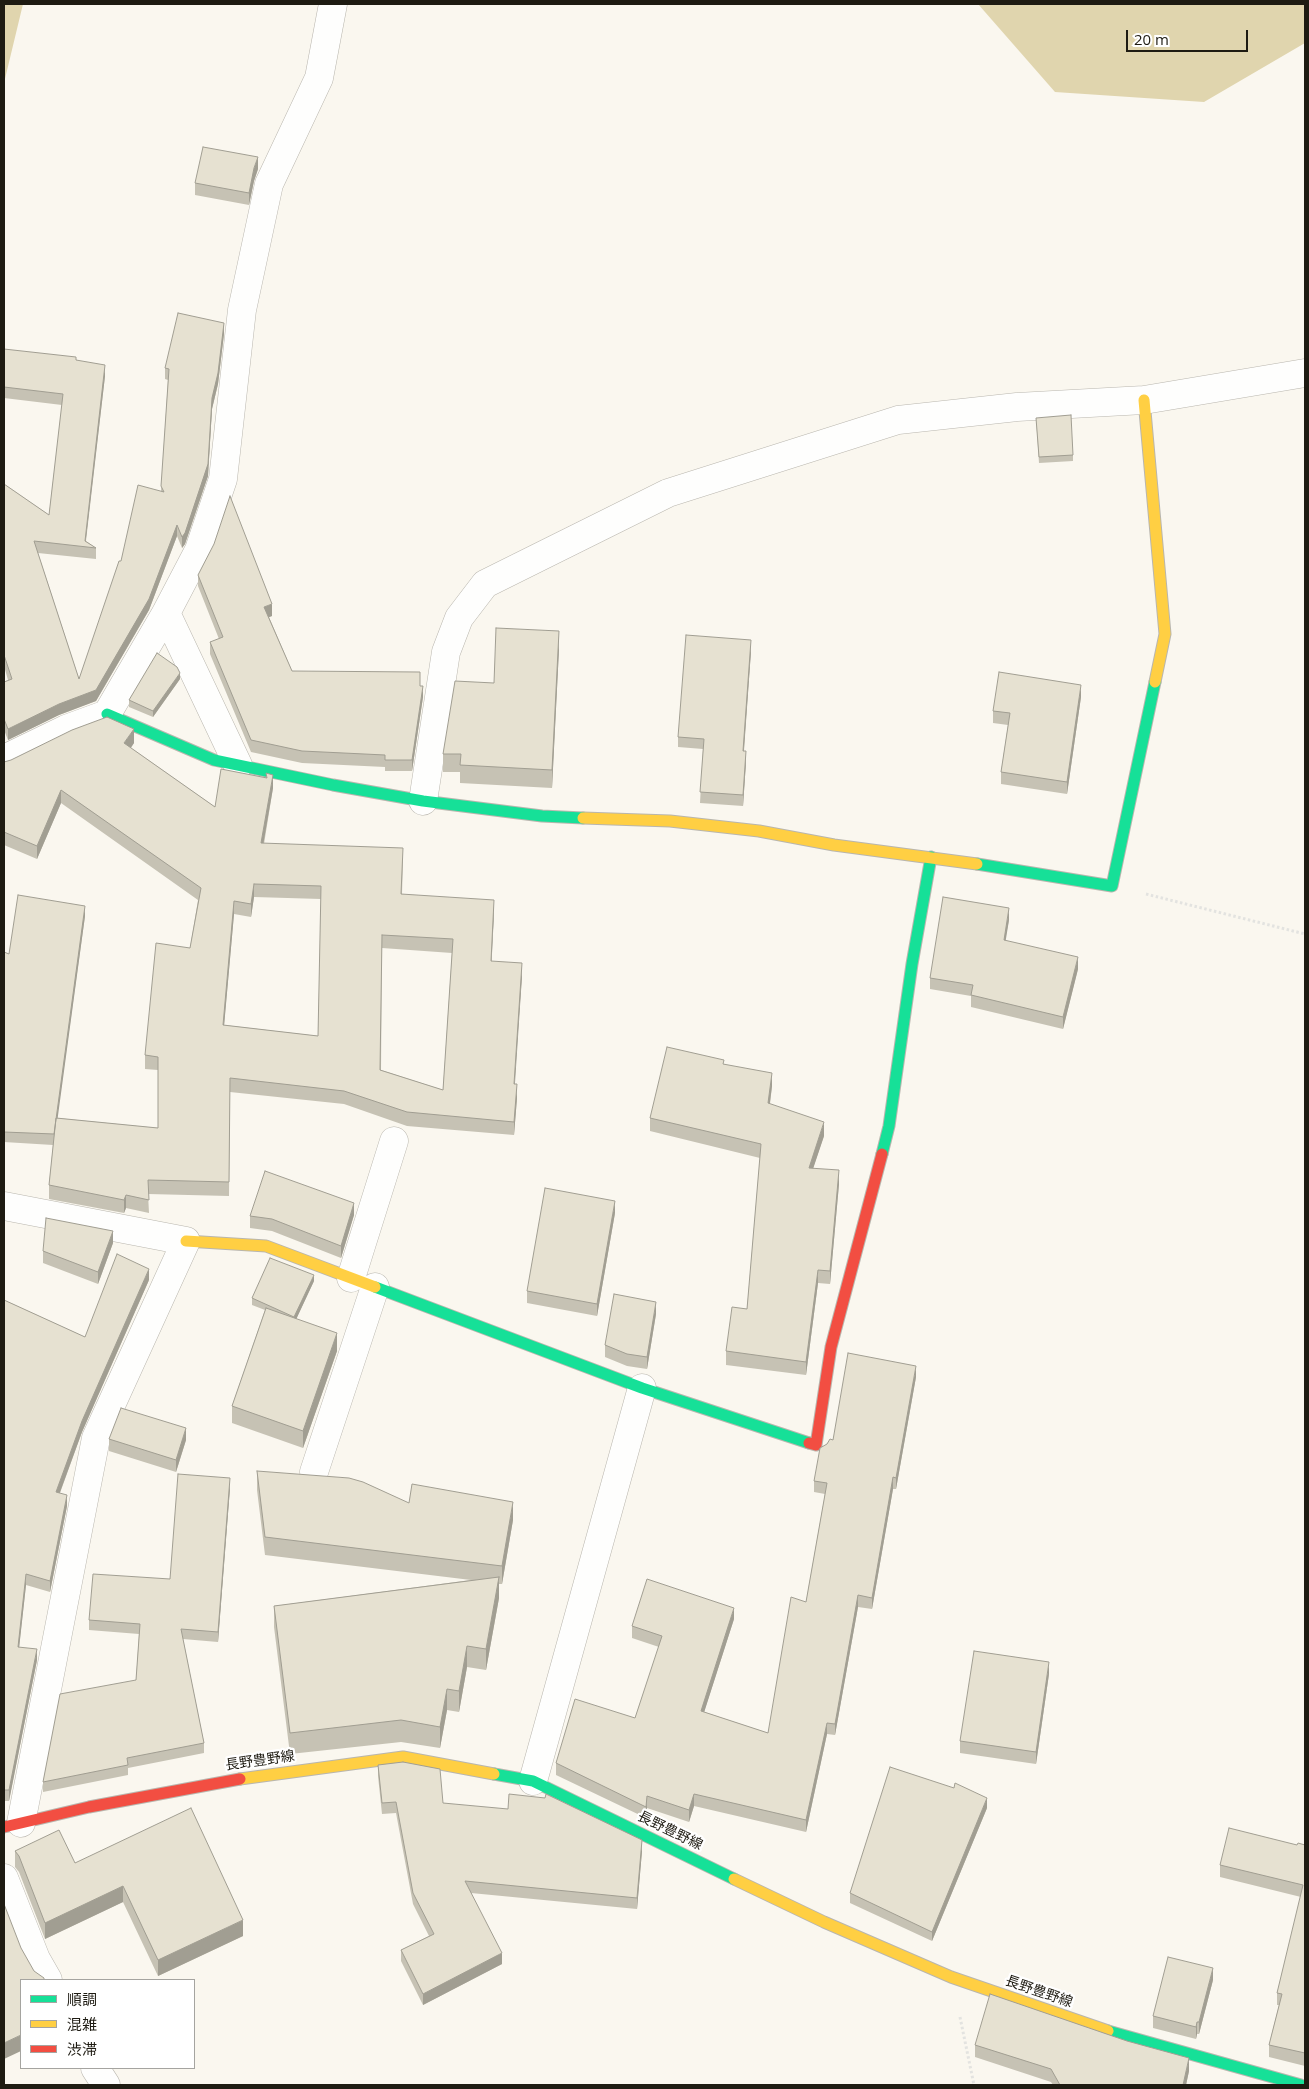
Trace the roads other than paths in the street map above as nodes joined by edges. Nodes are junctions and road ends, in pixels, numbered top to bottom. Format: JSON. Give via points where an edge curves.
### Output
{"nodes":[{"id":1,"x":333,"y":4,"type":"edge"},
{"id":2,"x":1305,"y":373,"type":"edge"},
{"id":3,"x":1144,"y":400,"type":"junction"},
{"id":4,"x":166,"y":613,"type":"junction"},
{"id":5,"x":108,"y":714,"type":"junction"},
{"id":6,"x":4,"y":759,"type":"edge"},
{"id":7,"x":238,"y":765,"type":"junction"},
{"id":8,"x":423,"y":801,"type":"junction"},
{"id":9,"x":931,"y":857,"type":"junction"},
{"id":10,"x":394,"y":1140,"type":"dead end"},
{"id":11,"x":4,"y":1206,"type":"edge"},
{"id":12,"x":186,"y":1241,"type":"junction"},
{"id":13,"x":363,"y":1282,"type":"junction"},
{"id":14,"x":642,"y":1388,"type":"junction"},
{"id":15,"x":314,"y":1472,"type":"dead end"},
{"id":16,"x":533,"y":1781,"type":"junction"},
{"id":17,"x":12,"y":1825,"type":"edge"},
{"id":18,"x":4,"y":1878,"type":"edge"},
{"id":19,"x":47,"y":1979,"type":"edge"},
{"id":20,"x":97,"y":2069,"type":"edge"},
{"id":21,"x":106,"y":2085,"type":"edge"},
{"id":22,"x":1301,"y":2085,"type":"edge"}],
"edges":[{"from":1,"to":4,"type":"street","via":[[319,78],[270,184],[242,310],[223,479],[199,550]]},
{"from":2,"to":3,"type":"street"},
{"from":3,"to":8,"type":"street","via":[[1026,406],[898,420],[668,493],[485,584],[459,618],[446,652]]},
{"from":3,"to":9,"type":"street","via":[[1165,634],[1112,886]]},
{"from":4,"to":5,"type":"street"},
{"from":4,"to":7,"type":"street"},
{"from":5,"to":6,"type":"street","via":[[66,729]]},
{"from":5,"to":7,"type":"street","via":[[214,760]]},
{"from":7,"to":8,"type":"street"},
{"from":8,"to":9,"type":"street","via":[[542,816],[670,822],[749,830]]},
{"from":9,"to":14,"type":"street","via":[[889,1126],[831,1347],[816,1445]]},
{"from":10,"to":13,"type":"street"},
{"from":11,"to":12,"type":"street"},
{"from":12,"to":13,"type":"street","via":[[266,1246]]},
{"from":12,"to":17,"type":"street","via":[[96,1438]]},
{"from":13,"to":14,"type":"street"},
{"from":13,"to":15,"type":"street"},
{"from":14,"to":16,"type":"street"},
{"from":16,"to":17,"type":"street","name":"長野豊野線","via":[[403,1756],[213,1783]]},
{"from":16,"to":22,"type":"street","name":"長野豊野線","via":[[824,1922],[951,1977],[1132,2040]]},
{"from":18,"to":19,"type":"street","via":[[36,1959]]},
{"from":20,"to":21,"type":"street"}]}
